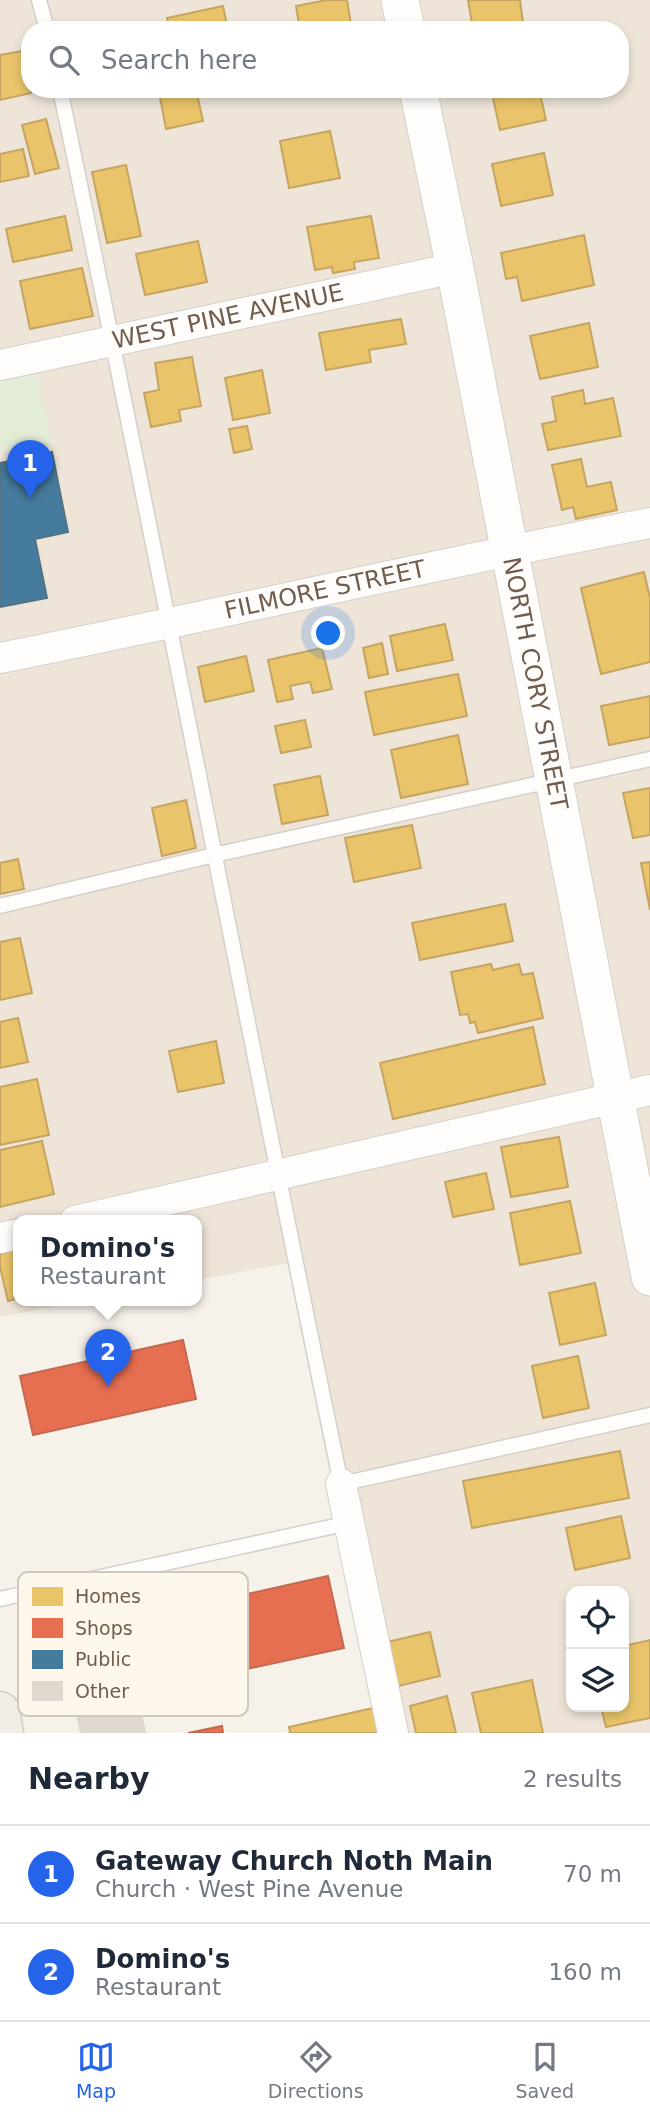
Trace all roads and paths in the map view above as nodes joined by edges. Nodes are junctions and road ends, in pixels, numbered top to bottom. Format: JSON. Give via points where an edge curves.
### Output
{"nodes":[{"id":1,"x":39,"y":0,"type":"edge"},
{"id":2,"x":400,"y":0,"type":"edge"},
{"id":3,"x":45,"y":21,"type":"edge"},
{"id":4,"x":404,"y":21,"type":"edge"},
{"id":5,"x":62,"y":98,"type":"edge"},
{"id":6,"x":420,"y":98,"type":"edge"},
{"id":7,"x":455,"y":268,"type":"junction"},
{"id":8,"x":113,"y":341,"type":"junction"},
{"id":9,"x":0,"y":365,"type":"edge"},
{"id":10,"x":650,"y":523,"type":"edge"},
{"id":11,"x":509,"y":550,"type":"junction"},
{"id":12,"x":169,"y":624,"type":"junction"},
{"id":13,"x":0,"y":658,"type":"edge"},
{"id":14,"x":650,"y":759,"type":"edge"},
{"id":15,"x":553,"y":781,"type":"junction"},
{"id":16,"x":214,"y":855,"type":"junction"},
{"id":17,"x":0,"y":906,"type":"edge"},
{"id":18,"x":650,"y":1090,"type":"edge"},
{"id":19,"x":614,"y":1098,"type":"junction"},
{"id":20,"x":277,"y":1175,"type":"junction"},
{"id":21,"x":101,"y":1215,"type":"edge"},
{"id":22,"x":650,"y":1277,"type":"edge"},
{"id":23,"x":650,"y":1415,"type":"edge"},
{"id":24,"x":341,"y":1484,"type":"junction"},
{"id":25,"x":349,"y":1523,"type":"junction"},
{"id":26,"x":124,"y":1572,"type":"edge"},
{"id":27,"x":18,"y":1595,"type":"edge"},
{"id":28,"x":0,"y":1599,"type":"edge"},
{"id":29,"x":0,"y":1711,"type":"edge"},
{"id":30,"x":5,"y":1733,"type":"edge"},
{"id":31,"x":393,"y":1733,"type":"edge"}],
"edges":[{"from":1,"to":3,"type":"lane"},
{"from":2,"to":4,"type":"street"},
{"from":5,"to":8,"type":"lane"},
{"from":6,"to":7,"type":"street","name":"NORTH CORY STREET"},
{"from":7,"to":8,"type":"street","name":"WEST PINE AVENUE"},
{"from":7,"to":11,"type":"street","name":"NORTH CORY STREET"},
{"from":8,"to":9,"type":"street","name":"WEST PINE AVENUE"},
{"from":8,"to":12,"type":"lane"},
{"from":10,"to":11,"type":"street","name":"FILMORE STREET"},
{"from":11,"to":12,"type":"street","name":"FILMORE STREET"},
{"from":11,"to":15,"type":"street","name":"NORTH CORY STREET"},
{"from":12,"to":13,"type":"street","name":"FILMORE STREET"},
{"from":12,"to":16,"type":"lane"},
{"from":14,"to":15,"type":"lane"},
{"from":15,"to":16,"type":"lane"},
{"from":15,"to":19,"type":"street","name":"NORTH CORY STREET"},
{"from":16,"to":17,"type":"lane"},
{"from":16,"to":20,"type":"lane"},
{"from":18,"to":19,"type":"street"},
{"from":19,"to":20,"type":"street"},
{"from":19,"to":22,"type":"street","name":"NORTH CORY STREET"},
{"from":20,"to":21,"type":"street"},
{"from":20,"to":24,"type":"lane"},
{"from":23,"to":24,"type":"lane"},
{"from":24,"to":25,"type":"street"},
{"from":25,"to":26,"type":"lane"},
{"from":25,"to":31,"type":"street"},
{"from":27,"to":28,"type":"lane"},
{"from":29,"to":30,"type":"main road"}]}
